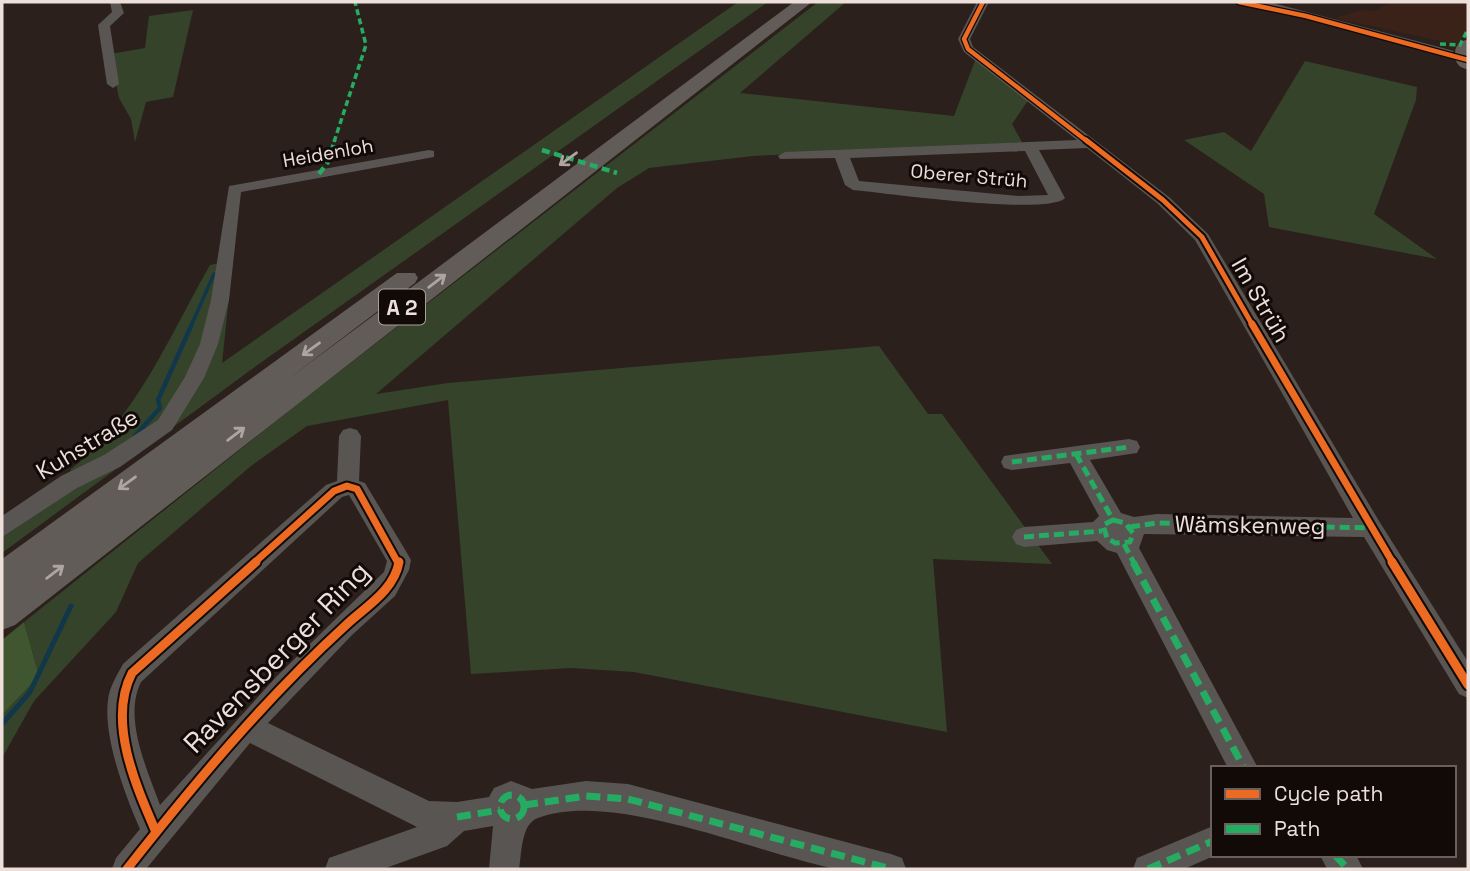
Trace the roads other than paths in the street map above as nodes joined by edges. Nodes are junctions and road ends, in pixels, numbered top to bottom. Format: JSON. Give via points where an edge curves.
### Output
{"nodes":[{"id":1,"x":115,"y":2,"type":"edge"},
{"id":2,"x":783,"y":2,"type":"edge"},
{"id":3,"x":804,"y":2,"type":"edge"},
{"id":4,"x":983,"y":2,"type":"edge"},
{"id":5,"x":1257,"y":2,"type":"edge"},
{"id":6,"x":1467,"y":55,"type":"edge"},
{"id":7,"x":113,"y":84,"type":"dead end"},
{"id":8,"x":1091,"y":144,"type":"junction"},
{"id":9,"x":1030,"y":147,"type":"junction"},
{"id":10,"x":429,"y":154,"type":"dead end"},
{"id":11,"x":841,"y":154,"type":"junction"},
{"id":12,"x":785,"y":156,"type":"dead end"},
{"id":13,"x":234,"y":189,"type":"joint"},
{"id":14,"x":350,"y":436,"type":"dead end"},
{"id":15,"x":1129,"y":447,"type":"dead end"},
{"id":16,"x":1076,"y":454,"type":"junction"},
{"id":17,"x":1012,"y":462,"type":"dead end"},
{"id":18,"x":347,"y":485,"type":"junction"},
{"id":19,"x":2,"y":528,"type":"edge"},
{"id":20,"x":1371,"y":528,"type":"junction"},
{"id":21,"x":1117,"y":530,"type":"junction"},
{"id":22,"x":1024,"y":537,"type":"dead end"},
{"id":23,"x":2,"y":578,"type":"edge"},
{"id":24,"x":2,"y":614,"type":"edge"},
{"id":25,"x":1468,"y":685,"type":"edge"},
{"id":26,"x":247,"y":727,"type":"junction"},
{"id":27,"x":1243,"y":766,"type":"edge"},
{"id":28,"x":512,"y":812,"type":"junction"},
{"id":29,"x":457,"y":817,"type":"junction"},
{"id":30,"x":156,"y":832,"type":"junction"},
{"id":31,"x":1211,"y":842,"type":"edge"},
{"id":32,"x":127,"y":869,"type":"edge"},
{"id":33,"x":340,"y":869,"type":"edge"},
{"id":34,"x":504,"y":869,"type":"edge"},
{"id":35,"x":891,"y":869,"type":"edge"},
{"id":36,"x":1148,"y":869,"type":"edge"}],
"edges":[{"from":1,"to":7,"type":"street","via":[[118,13],[104,25]]},
{"from":2,"to":23,"type":"highway","number":"A 2","one_way":true},
{"from":24,"to":3,"type":"highway","number":"A 2","one_way":true},
{"from":4,"to":8,"type":"street","name":"Im Strüh","via":[[964,43]]},
{"from":5,"to":6,"type":"street"},
{"from":8,"to":9,"type":"street","name":"Oberer Strüh"},
{"from":8,"to":20,"type":"street","name":"Im Strüh","via":[[1202,237]]},
{"from":9,"to":11,"type":"street","name":"Oberer Strüh"},
{"from":9,"to":11,"type":"street","name":"Oberer Strüh","via":[[1057,198],[1019,201],[853,185]]},
{"from":10,"to":13,"type":"street","name":"Heidenloh"},
{"from":11,"to":12,"type":"street","name":"Oberer Strüh"},
{"from":13,"to":19,"type":"street","name":"Kuhstraße","via":[[220,300],[209,344],[165,425]]},
{"from":14,"to":18,"type":"street"},
{"from":15,"to":16,"type":"street"},
{"from":16,"to":17,"type":"street"},
{"from":16,"to":21,"type":"street"},
{"from":18,"to":26,"type":"street","name":"Ravensberger Ring","via":[[357,489],[399,560],[396,577]]},
{"from":18,"to":30,"type":"street","via":[[334,491],[132,673],[122,696],[122,712],[144,807]]},
{"from":20,"to":21,"type":"street","name":"Wämskenweg","via":[[1157,523]]},
{"from":20,"to":25,"type":"street","name":"Im Strüh"},
{"from":21,"to":22,"type":"street","name":"Wämskenweg"},
{"from":21,"to":27,"type":"street"},
{"from":26,"to":29,"type":"street","via":[[427,816]]},
{"from":26,"to":30,"type":"street","name":"Ravensberger Ring"},
{"from":28,"to":29,"type":"street"},
{"from":28,"to":34,"type":"street"},
{"from":28,"to":35,"type":"street","via":[[586,796],[628,799]]},
{"from":29,"to":33,"type":"street","via":[[436,835]]},
{"from":30,"to":32,"type":"street","name":"Ravensberger Ring"},
{"from":31,"to":36,"type":"street"}]}
